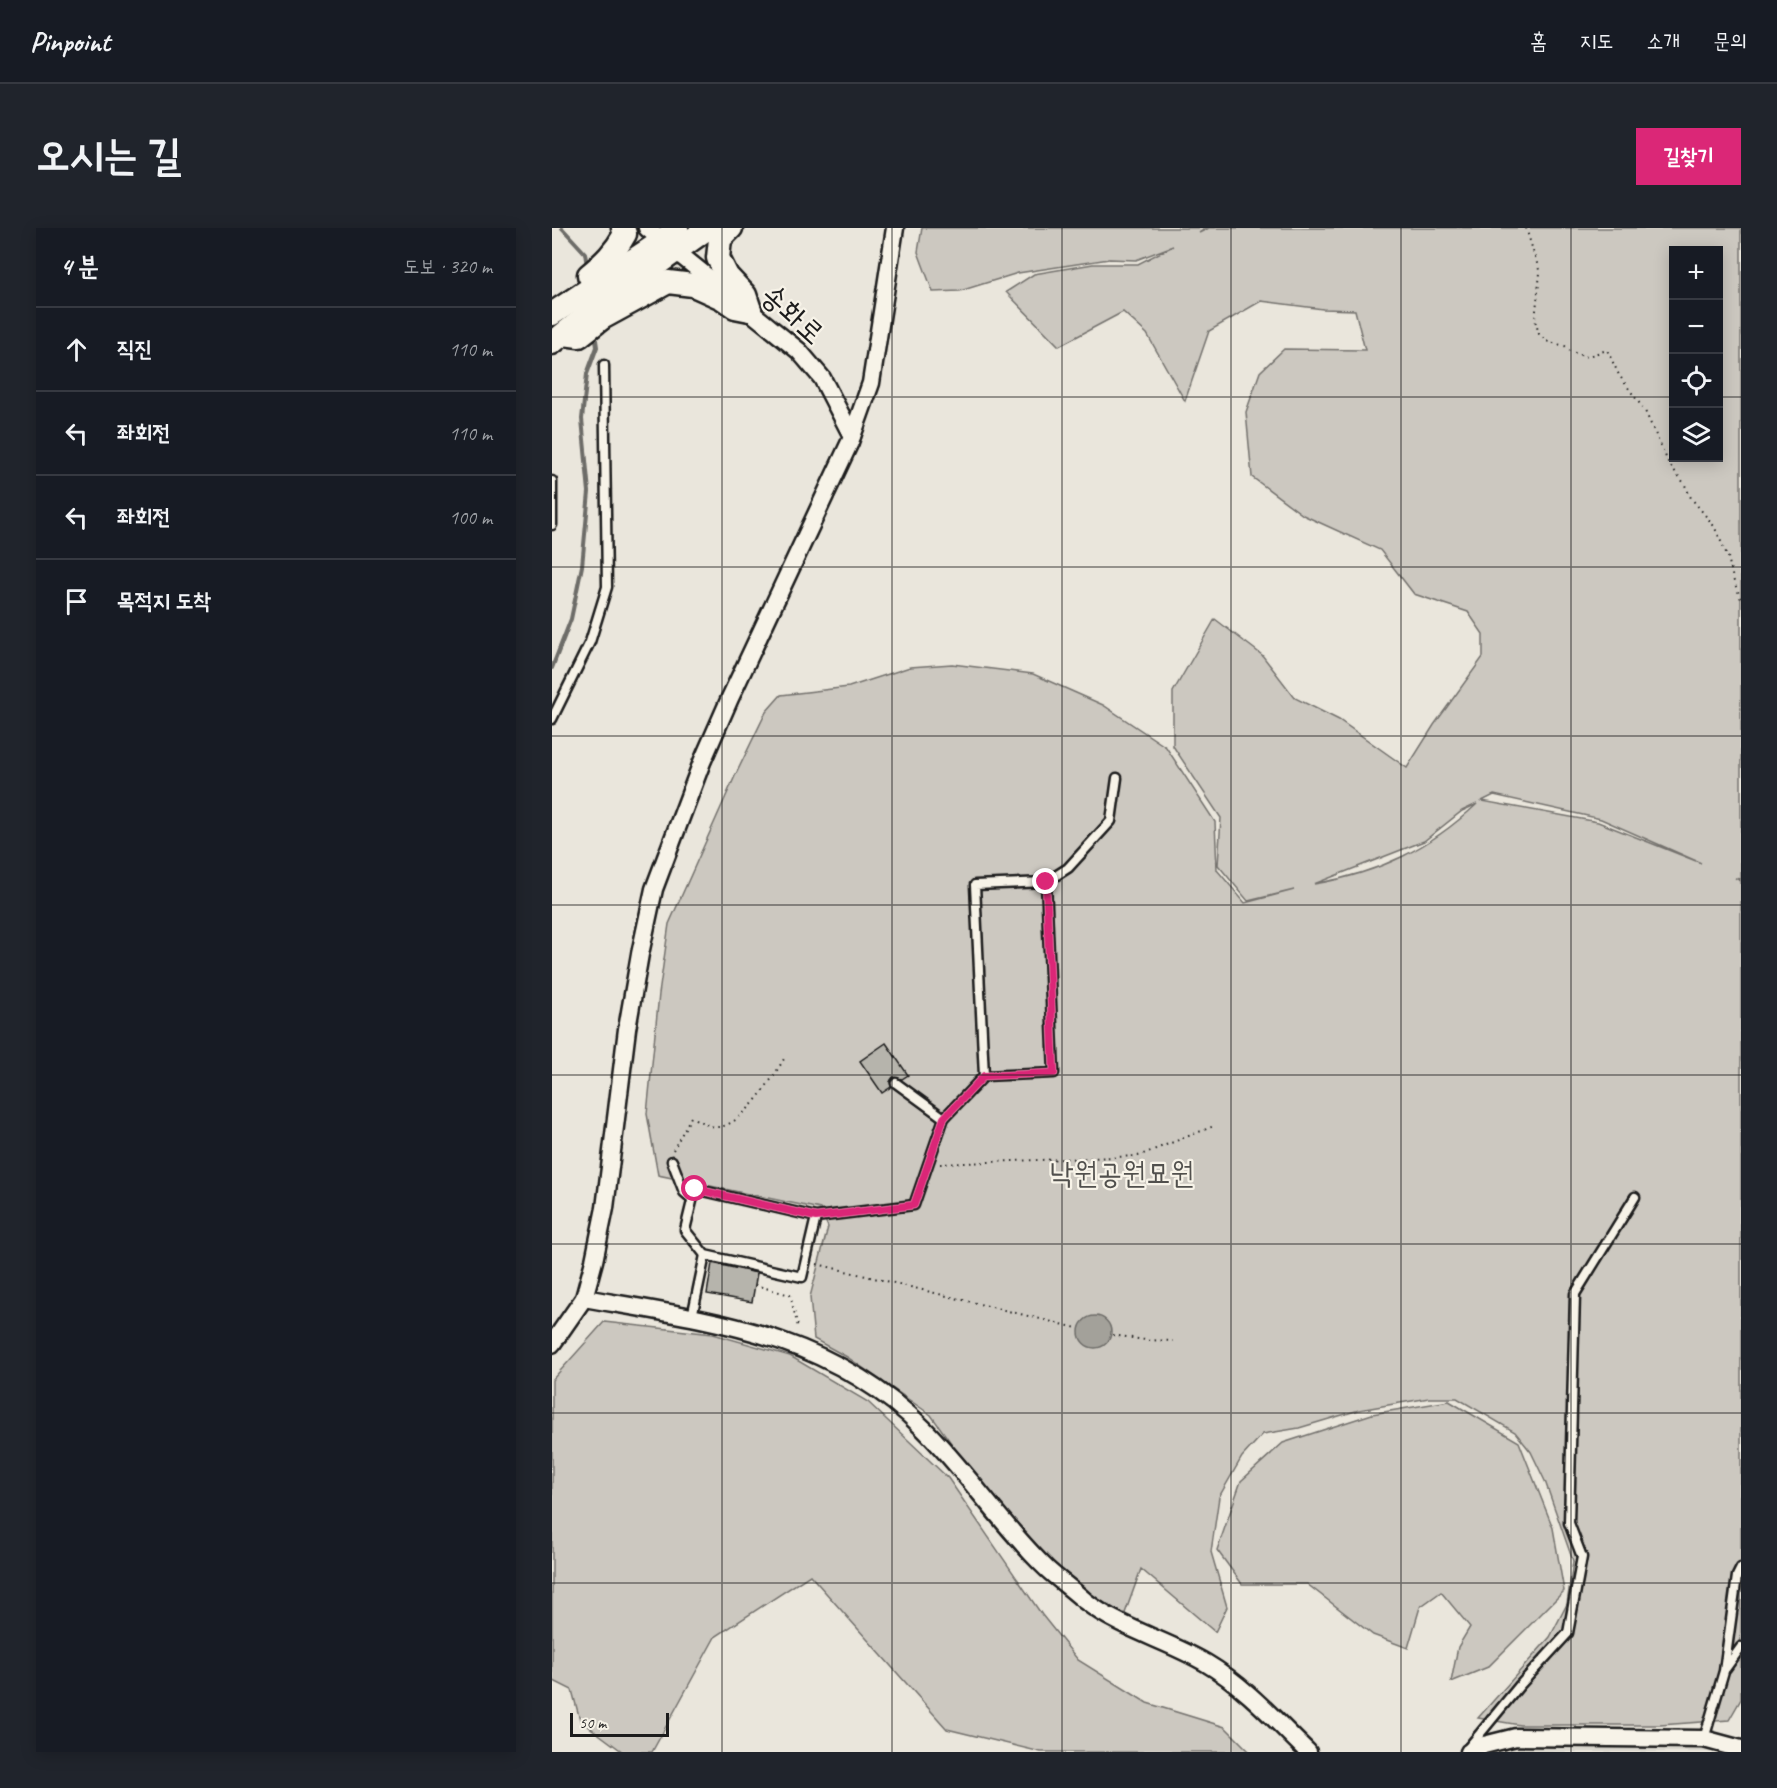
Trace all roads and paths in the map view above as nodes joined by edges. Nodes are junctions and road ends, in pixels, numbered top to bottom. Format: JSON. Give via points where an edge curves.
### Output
{"nodes":[{"id":1,"x":623,"y":228,"type":"edge"},
{"id":2,"x":708,"y":228,"type":"edge"},
{"id":3,"x":731,"y":228,"type":"edge"},
{"id":4,"x":895,"y":228,"type":"edge"},
{"id":5,"x":1526,"y":228,"type":"edge"},
{"id":6,"x":665,"y":237,"type":"edge"},
{"id":7,"x":599,"y":294,"type":"junction"},
{"id":8,"x":559,"y":310,"type":"edge"},
{"id":9,"x":750,"y":310,"type":"junction"},
{"id":10,"x":558,"y":338,"type":"edge"},
{"id":11,"x":604,"y":365,"type":"dead end"},
{"id":12,"x":852,"y":436,"type":"junction"},
{"id":13,"x":552,"y":482,"type":"edge"},
{"id":14,"x":552,"y":525,"type":"edge"},
{"id":15,"x":1741,"y":599,"type":"edge"},
{"id":16,"x":552,"y":719,"type":"edge"},
{"id":17,"x":1117,"y":778,"type":"dead end"},
{"id":18,"x":1046,"y":882,"type":"junction"},
{"id":19,"x":784,"y":1059,"type":"dead end"},
{"id":20,"x":984,"y":1076,"type":"junction"},
{"id":21,"x":896,"y":1083,"type":"dead end"},
{"id":22,"x":944,"y":1118,"type":"junction"},
{"id":23,"x":1214,"y":1126,"type":"dead end"},
{"id":24,"x":672,"y":1161,"type":"joint"},
{"id":25,"x":928,"y":1165,"type":"junction"},
{"id":26,"x":1635,"y":1197,"type":"dead end"},
{"id":27,"x":692,"y":1199,"type":"junction"},
{"id":28,"x":816,"y":1217,"type":"junction"},
{"id":29,"x":705,"y":1255,"type":"junction"},
{"id":30,"x":805,"y":1262,"type":"junction"},
{"id":31,"x":755,"y":1285,"type":"dead end"},
{"id":32,"x":584,"y":1298,"type":"junction"},
{"id":33,"x":692,"y":1317,"type":"junction"},
{"id":34,"x":798,"y":1327,"type":"dead end"},
{"id":35,"x":1077,"y":1328,"type":"dead end"},
{"id":36,"x":1113,"y":1335,"type":"dead end"},
{"id":37,"x":1173,"y":1341,"type":"dead end"},
{"id":38,"x":552,"y":1344,"type":"edge"},
{"id":39,"x":1741,"y":1568,"type":"edge"},
{"id":40,"x":1741,"y":1647,"type":"edge"},
{"id":41,"x":1724,"y":1671,"type":"junction"},
{"id":42,"x":1704,"y":1739,"type":"junction"},
{"id":43,"x":1741,"y":1749,"type":"edge"},
{"id":44,"x":1308,"y":1752,"type":"edge"},
{"id":45,"x":1466,"y":1752,"type":"edge"}],
"edges":[{"from":1,"to":7,"type":"main road","via":[[625,234],[608,260]]},
{"from":2,"to":6,"type":"main road"},
{"from":3,"to":9,"type":"main road","via":[[720,239],[718,258],[727,276],[745,295]]},
{"from":4,"to":12,"type":"street","via":[[871,383]]},
{"from":5,"to":15,"type":"path","via":[[1540,273],[1535,320],[1539,334],[1542,339],[1585,357],[1607,350],[1619,375],[1645,411],[1669,464],[1714,526]]},
{"from":6,"to":7,"type":"main road"},
{"from":6,"to":9,"type":"street","name":"송화로"},
{"from":7,"to":8,"type":"main road"},
{"from":7,"to":9,"type":"main road","via":[[668,282],[693,285],[735,307]]},
{"from":7,"to":10,"type":"main road"},
{"from":9,"to":12,"type":"street","name":"송화로","via":[[799,351],[822,378]]},
{"from":11,"to":16,"type":"lane","via":[[607,587],[590,642]]},
{"from":12,"to":32,"type":"street","via":[[707,751],[654,888],[627,1029],[605,1208]]},
{"from":13,"to":14,"type":"lane"},
{"from":17,"to":18,"type":"lane","via":[[1111,821],[1068,868]]},
{"from":18,"to":20,"type":"lane","via":[[1054,1073]]},
{"from":18,"to":20,"type":"lane","via":[[975,885]]},
{"from":19,"to":24,"type":"path","via":[[768,1085],[734,1122],[716,1128],[691,1117],[674,1147]]},
{"from":20,"to":22,"type":"lane"},
{"from":21,"to":22,"type":"lane"},
{"from":22,"to":25,"type":"lane"},
{"from":23,"to":25,"type":"path","via":[[1138,1156]]},
{"from":24,"to":27,"type":"lane","via":[[684,1191]]},
{"from":25,"to":28,"type":"lane","via":[[914,1205]]},
{"from":26,"to":45,"type":"lane","via":[[1575,1294],[1569,1522],[1582,1557],[1568,1633]]},
{"from":27,"to":28,"type":"lane","via":[[695,1189]]},
{"from":27,"to":29,"type":"lane","via":[[685,1230]]},
{"from":28,"to":30,"type":"lane"},
{"from":29,"to":30,"type":"lane","via":[[802,1277]]},
{"from":29,"to":33,"type":"lane"},
{"from":30,"to":35,"type":"path"},
{"from":31,"to":34,"type":"path","via":[[790,1296]]},
{"from":32,"to":33,"type":"street"},
{"from":32,"to":38,"type":"street"},
{"from":33,"to":44,"type":"street","via":[[807,1349],[874,1388],[923,1428],[1028,1549],[1063,1582],[1110,1618],[1207,1663],[1249,1695]]},
{"from":36,"to":37,"type":"path"},
{"from":39,"to":41,"type":"lane"},
{"from":40,"to":41,"type":"lane"},
{"from":41,"to":42,"type":"lane"},
{"from":42,"to":43,"type":"street"},
{"from":42,"to":45,"type":"street","via":[[1516,1737]]}]}
